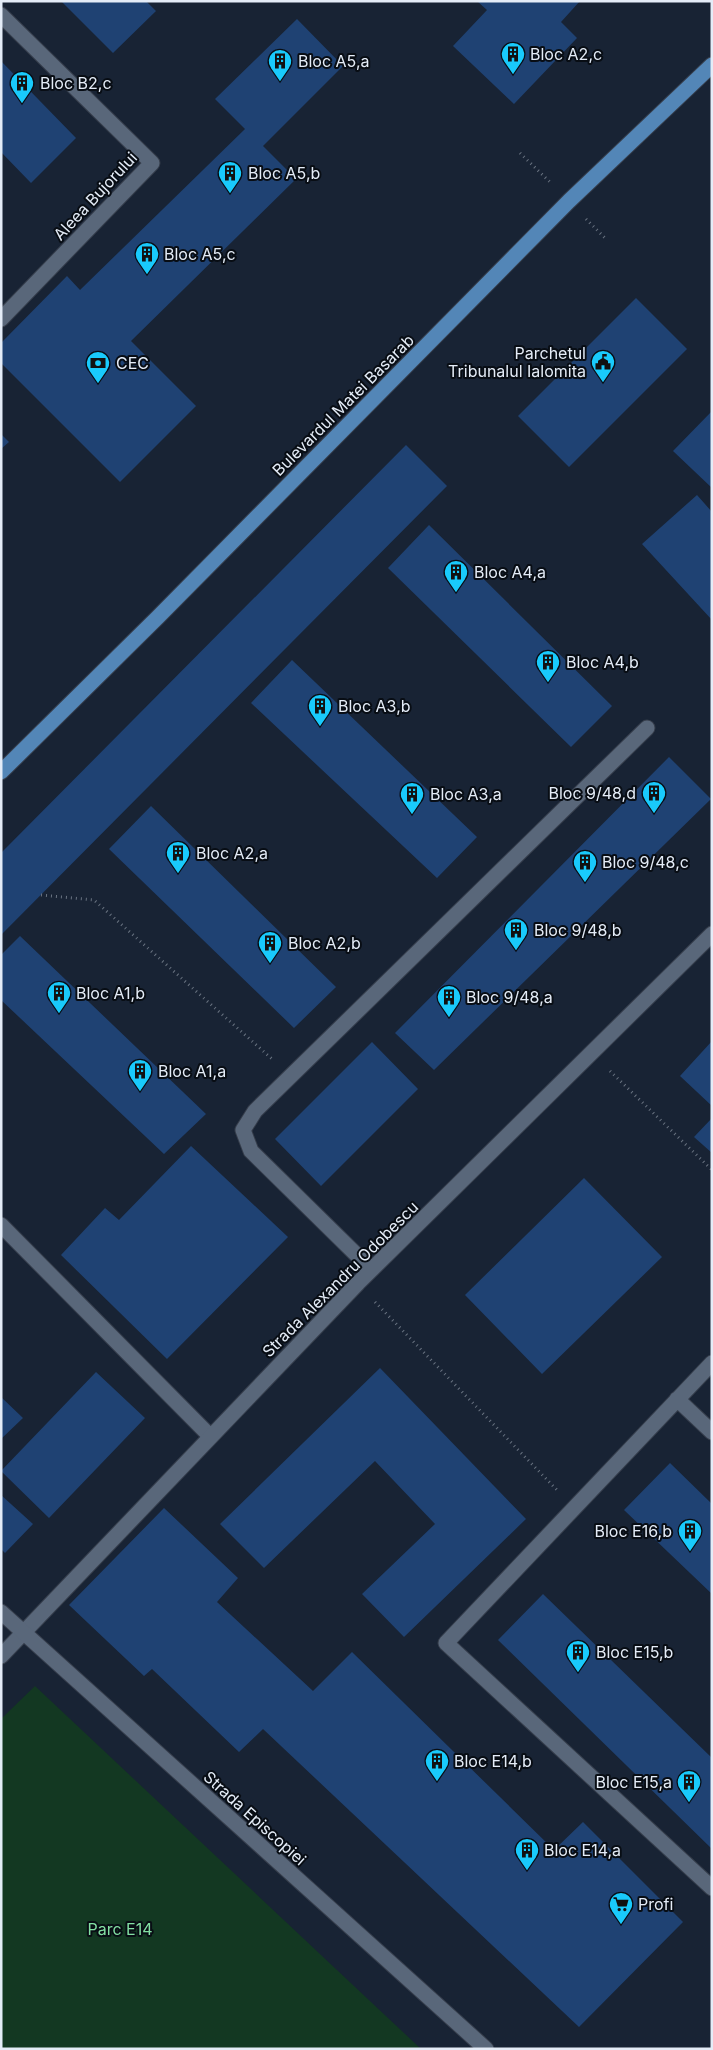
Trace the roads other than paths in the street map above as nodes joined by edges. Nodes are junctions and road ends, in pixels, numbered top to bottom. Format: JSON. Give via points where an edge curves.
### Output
{"nodes":[{"id":1,"x":1,"y":15,"type":"edge"},
{"id":2,"x":712,"y":64,"type":"edge"},
{"id":3,"x":1,"y":319,"type":"edge"},
{"id":4,"x":647,"y":728,"type":"dead end"},
{"id":5,"x":1,"y":772,"type":"edge"},
{"id":6,"x":712,"y":934,"type":"edge"},
{"id":7,"x":1,"y":1225,"type":"edge"},
{"id":8,"x":371,"y":1270,"type":"junction"},
{"id":9,"x":712,"y":1363,"type":"edge"},
{"id":10,"x":678,"y":1399,"type":"junction"},
{"id":11,"x":712,"y":1432,"type":"edge"},
{"id":12,"x":210,"y":1436,"type":"junction"},
{"id":13,"x":1,"y":1612,"type":"edge"},
{"id":14,"x":22,"y":1632,"type":"junction"},
{"id":15,"x":1,"y":1656,"type":"edge"},
{"id":16,"x":712,"y":1888,"type":"edge"},
{"id":17,"x":486,"y":2049,"type":"edge"}],
"edges":[{"from":1,"to":3,"type":"street","name":"Aleea Bujorului","via":[[152,162]]},
{"from":2,"to":5,"type":"main road","name":"Bulevardul Matei Basarab","via":[[569,202]]},
{"from":4,"to":8,"type":"street","via":[[291,1076],[255,1112],[243,1130],[251,1151]]},
{"from":6,"to":8,"type":"street","name":"Strada Alexandru Odobescu"},
{"from":7,"to":12,"type":"street"},
{"from":8,"to":12,"type":"street","name":"Strada Alexandru Odobescu"},
{"from":9,"to":10,"type":"street"},
{"from":10,"to":11,"type":"street"},
{"from":10,"to":16,"type":"street","via":[[446,1643]]},
{"from":12,"to":14,"type":"street","name":"Strada Alexandru Odobescu"},
{"from":13,"to":14,"type":"street","name":"Strada Episcopiei"},
{"from":14,"to":15,"type":"street","name":"Strada Alexandru Odobescu"},
{"from":14,"to":17,"type":"street","name":"Strada Episcopiei"}]}
